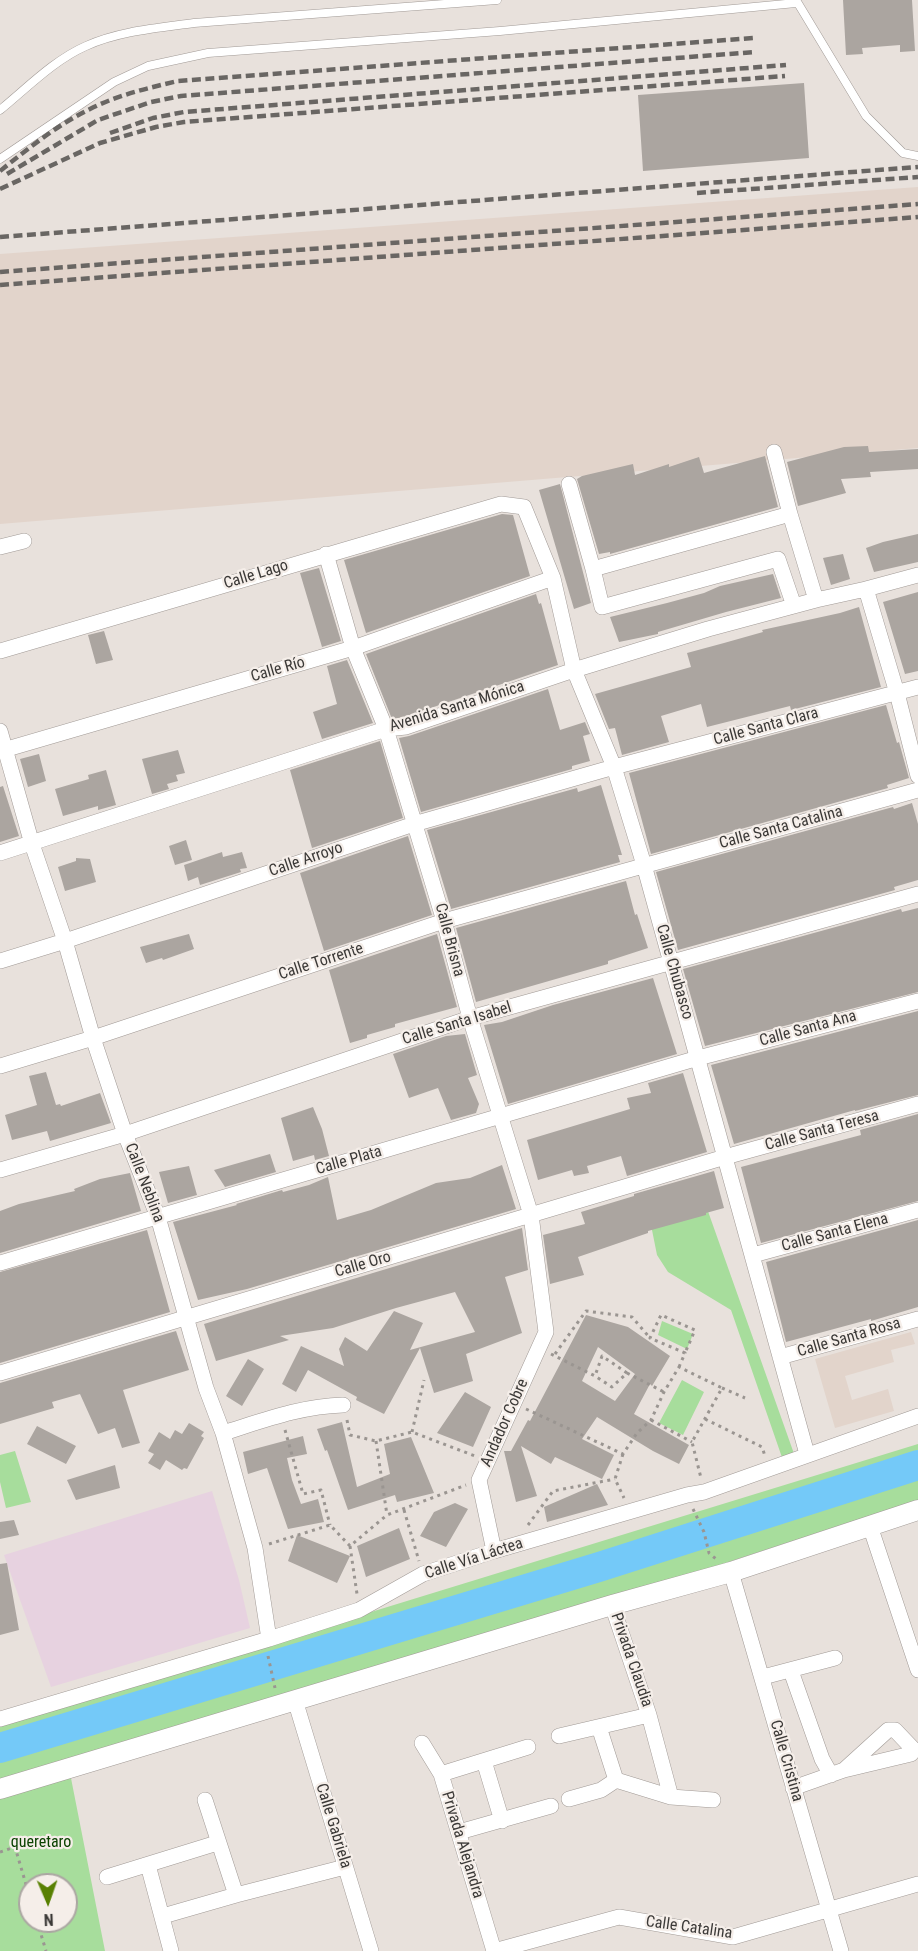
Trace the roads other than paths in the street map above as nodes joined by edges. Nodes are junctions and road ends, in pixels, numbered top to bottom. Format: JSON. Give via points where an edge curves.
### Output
{"nodes":[{"id":1,"x":497,"y":0,"type":"edge"},
{"id":2,"x":796,"y":1,"type":"edge"},
{"id":3,"x":0,"y":110,"type":"edge"},
{"id":4,"x":918,"y":156,"type":"edge"},
{"id":5,"x":0,"y":159,"type":"edge"},
{"id":6,"x":774,"y":452,"type":"dead end"},
{"id":7,"x":569,"y":484,"type":"dead end"},
{"id":8,"x":513,"y":504,"type":"joint"},
{"id":9,"x":790,"y":514,"type":"junction"},
{"id":10,"x":24,"y":541,"type":"dead end"},
{"id":11,"x":0,"y":547,"type":"edge"},
{"id":12,"x":326,"y":554,"type":"junction"},
{"id":13,"x":593,"y":569,"type":"junction"},
{"id":14,"x":918,"y":575,"type":"edge"},
{"id":15,"x":553,"y":578,"type":"junction"},
{"id":16,"x":866,"y":589,"type":"junction"},
{"id":17,"x":816,"y":600,"type":"junction"},
{"id":18,"x":794,"y":606,"type":"junction"},
{"id":19,"x":353,"y":648,"type":"junction"},
{"id":20,"x":0,"y":651,"type":"edge"},
{"id":21,"x":574,"y":670,"type":"junction"},
{"id":22,"x":918,"y":687,"type":"edge"},
{"id":23,"x":897,"y":693,"type":"junction"},
{"id":24,"x":386,"y":729,"type":"junction"},
{"id":25,"x":0,"y":730,"type":"edge"},
{"id":26,"x":2,"y":751,"type":"edge"},
{"id":27,"x":614,"y":767,"type":"junction"},
{"id":28,"x":918,"y":776,"type":"edge"},
{"id":29,"x":918,"y":790,"type":"edge"},
{"id":30,"x":414,"y":824,"type":"junction"},
{"id":31,"x":32,"y":844,"type":"junction"},
{"id":32,"x":0,"y":853,"type":"edge"},
{"id":33,"x":644,"y":865,"type":"junction"},
{"id":34,"x":918,"y":894,"type":"edge"},
{"id":35,"x":444,"y":921,"type":"junction"},
{"id":36,"x":65,"y":941,"type":"junction"},
{"id":37,"x":0,"y":961,"type":"edge"},
{"id":38,"x":671,"y":964,"type":"junction"},
{"id":39,"x":918,"y":1001,"type":"edge"},
{"id":40,"x":470,"y":1018,"type":"junction"},
{"id":41,"x":93,"y":1038,"type":"junction"},
{"id":42,"x":698,"y":1058,"type":"junction"},
{"id":43,"x":0,"y":1066,"type":"edge"},
{"id":44,"x":918,"y":1104,"type":"edge"},
{"id":45,"x":500,"y":1117,"type":"junction"},
{"id":46,"x":125,"y":1134,"type":"junction"},
{"id":47,"x":725,"y":1157,"type":"junction"},
{"id":48,"x":0,"y":1170,"type":"edge"},
{"id":49,"x":918,"y":1210,"type":"edge"},
{"id":50,"x":531,"y":1215,"type":"junction"},
{"id":51,"x":158,"y":1217,"type":"junction"},
{"id":52,"x":753,"y":1255,"type":"junction"},
{"id":53,"x":0,"y":1263,"type":"edge"},
{"id":54,"x":186,"y":1317,"type":"junction"},
{"id":55,"x":918,"y":1319,"type":"edge"},
{"id":56,"x":546,"y":1332,"type":"joint"},
{"id":57,"x":780,"y":1357,"type":"junction"},
{"id":58,"x":0,"y":1373,"type":"edge"},
{"id":59,"x":343,"y":1405,"type":"road end"},
{"id":60,"x":918,"y":1416,"type":"edge"},
{"id":61,"x":223,"y":1433,"type":"junction"},
{"id":62,"x":807,"y":1454,"type":"junction"},
{"id":63,"x":918,"y":1510,"type":"edge"},
{"id":64,"x":870,"y":1526,"type":"junction"},
{"id":65,"x":494,"y":1551,"type":"junction"},
{"id":66,"x":731,"y":1572,"type":"junction"},
{"id":67,"x":612,"y":1605,"type":"junction"},
{"id":68,"x":912,"y":1638,"type":"edge"},
{"id":69,"x":269,"y":1639,"type":"junction"},
{"id":70,"x":835,"y":1658,"type":"dead end"},
{"id":71,"x":918,"y":1670,"type":"edge"},
{"id":72,"x":791,"y":1671,"type":"junction"},
{"id":73,"x":763,"y":1677,"type":"junction"},
{"id":74,"x":295,"y":1700,"type":"junction"},
{"id":75,"x":649,"y":1715,"type":"junction"},
{"id":76,"x":0,"y":1719,"type":"edge"},
{"id":77,"x":599,"y":1727,"type":"junction"},
{"id":78,"x":559,"y":1736,"type":"dead end"},
{"id":79,"x":422,"y":1743,"type":"dead end"},
{"id":80,"x":528,"y":1747,"type":"dead end"},
{"id":81,"x":484,"y":1761,"type":"junction"},
{"id":82,"x":441,"y":1774,"type":"junction"},
{"id":83,"x":616,"y":1780,"type":"junction"},
{"id":84,"x":793,"y":1788,"type":"junction"},
{"id":85,"x":0,"y":1789,"type":"edge"},
{"id":86,"x":671,"y":1797,"type":"junction"},
{"id":87,"x":569,"y":1799,"type":"dead end"},
{"id":88,"x":205,"y":1800,"type":"dead end"},
{"id":89,"x":713,"y":1800,"type":"dead end"},
{"id":90,"x":551,"y":1806,"type":"dead end"},
{"id":91,"x":502,"y":1821,"type":"junction"},
{"id":92,"x":459,"y":1832,"type":"junction"},
{"id":93,"x":217,"y":1843,"type":"junction"},
{"id":94,"x":148,"y":1865,"type":"junction"},
{"id":95,"x":345,"y":1867,"type":"junction"},
{"id":96,"x":107,"y":1877,"type":"dead end"},
{"id":97,"x":918,"y":1884,"type":"edge"},
{"id":98,"x":236,"y":1895,"type":"junction"},
{"id":99,"x":830,"y":1909,"type":"junction"},
{"id":100,"x":163,"y":1916,"type":"junction"},
{"id":101,"x":171,"y":1951,"type":"edge"},
{"id":102,"x":371,"y":1951,"type":"edge"},
{"id":103,"x":494,"y":1951,"type":"edge"},
{"id":104,"x":841,"y":1951,"type":"edge"}],
"edges":[{"from":1,"to":3,"type":"lane","via":[[194,22],[128,33],[84,47]]},
{"from":2,"to":4,"type":"lane","via":[[866,116],[903,153]]},
{"from":2,"to":5,"type":"lane","via":[[500,31],[208,53],[148,66],[114,82]]},
{"from":6,"to":9,"type":"street"},
{"from":7,"to":13,"type":"street"},
{"from":8,"to":12,"type":"street","name":"Calle Lago","via":[[501,504]]},
{"from":8,"to":15,"type":"street","name":"Calle Chubasco","via":[[524,507]]},
{"from":9,"to":13,"type":"street"},
{"from":9,"to":17,"type":"street"},
{"from":10,"to":11,"type":"street"},
{"from":12,"to":19,"type":"street","name":"Calle Brisna"},
{"from":12,"to":20,"type":"street","name":"Calle Lago"},
{"from":13,"to":18,"type":"street","via":[[602,607],[778,559]]},
{"from":14,"to":16,"type":"street","name":"Avenida Santa Mónica"},
{"from":15,"to":19,"type":"street","name":"Calle Río"},
{"from":15,"to":21,"type":"street","name":"Calle Chubasco"},
{"from":16,"to":17,"type":"street","name":"Avenida Santa Mónica"},
{"from":16,"to":23,"type":"street"},
{"from":17,"to":18,"type":"street","name":"Avenida Santa Mónica"},
{"from":18,"to":21,"type":"street","name":"Avenida Santa Mónica"},
{"from":19,"to":24,"type":"street","name":"Calle Brisna"},
{"from":19,"to":26,"type":"street","name":"Calle Río"},
{"from":21,"to":24,"type":"street","name":"Avenida Santa Mónica","via":[[406,727]]},
{"from":21,"to":27,"type":"street","name":"Calle Chubasco"},
{"from":22,"to":23,"type":"street","name":"Calle Santa Clara"},
{"from":23,"to":27,"type":"street","name":"Calle Santa Clara"},
{"from":23,"to":28,"type":"street"},
{"from":24,"to":30,"type":"street","name":"Calle Brisna"},
{"from":24,"to":31,"type":"street","name":"Avenida Santa Mónica"},
{"from":25,"to":26,"type":"street","name":"Calle Neblina"},
{"from":26,"to":31,"type":"street","name":"Calle Neblina"},
{"from":27,"to":30,"type":"street","name":"Calle Arroyo"},
{"from":27,"to":33,"type":"street","name":"Calle Chubasco"},
{"from":29,"to":33,"type":"street","name":"Calle Santa Catalina"},
{"from":30,"to":35,"type":"street","name":"Calle Brisna"},
{"from":30,"to":36,"type":"street","name":"Calle Arroyo"},
{"from":31,"to":32,"type":"street","name":"Avenida Santa Mónica"},
{"from":31,"to":36,"type":"street","name":"Calle Neblina"},
{"from":33,"to":35,"type":"street","name":"Calle Torrente"},
{"from":33,"to":38,"type":"street","name":"Calle Chubasco"},
{"from":34,"to":38,"type":"street","name":"Calle Santa Isabel"},
{"from":35,"to":40,"type":"street","name":"Calle Brisna"},
{"from":35,"to":41,"type":"street","name":"Calle Torrente"},
{"from":36,"to":37,"type":"street","name":"Calle Arroyo"},
{"from":36,"to":41,"type":"street","name":"Calle Neblina"},
{"from":38,"to":40,"type":"street","name":"Calle Santa Isabel"},
{"from":38,"to":42,"type":"street","name":"Calle Chubasco"},
{"from":39,"to":42,"type":"street","name":"Calle Santa Ana"},
{"from":40,"to":45,"type":"street","name":"Calle Brisna"},
{"from":40,"to":46,"type":"street","name":"Calle Santa Isabel"},
{"from":41,"to":43,"type":"street","name":"Calle Torrente"},
{"from":41,"to":46,"type":"street","name":"Calle Neblina"},
{"from":42,"to":45,"type":"street","name":"Calle Plata"},
{"from":42,"to":47,"type":"street","name":"Calle Chubasco"},
{"from":44,"to":47,"type":"street","name":"Calle Santa Teresa"},
{"from":45,"to":50,"type":"street","name":"Calle Brisna"},
{"from":45,"to":51,"type":"street","name":"Calle Plata"},
{"from":46,"to":48,"type":"street","name":"Calle Santa Isabel"},
{"from":46,"to":51,"type":"street","name":"Calle Neblina"},
{"from":47,"to":50,"type":"street","name":"Calle Oro"},
{"from":47,"to":52,"type":"street","name":"Calle Chubasco"},
{"from":49,"to":52,"type":"street","name":"Calle Santa Elena"},
{"from":50,"to":54,"type":"street","name":"Calle Oro"},
{"from":50,"to":56,"type":"street","name":"Calle Brisna"},
{"from":51,"to":53,"type":"street","name":"Calle Plata"},
{"from":51,"to":54,"type":"street","name":"Calle Neblina"},
{"from":52,"to":57,"type":"street","name":"Calle Chubasco"},
{"from":54,"to":58,"type":"street","name":"Calle Oro"},
{"from":54,"to":61,"type":"street","name":"Calle Neblina"},
{"from":55,"to":57,"type":"street","name":"Calle Santa Rosa"},
{"from":56,"to":65,"type":"street","name":"Andador Cobre","via":[[479,1480]]},
{"from":57,"to":62,"type":"street","name":"Calle Chubasco"},
{"from":59,"to":61,"type":"street","via":[[280,1415]]},
{"from":60,"to":62,"type":"street","name":"Calle Vía Láctea"},
{"from":61,"to":69,"type":"street","name":"Calle Neblina","via":[[255,1548]]},
{"from":62,"to":65,"type":"street","name":"Calle Vía Láctea","via":[[704,1492]]},
{"from":63,"to":64,"type":"street"},
{"from":64,"to":66,"type":"street"},
{"from":64,"to":68,"type":"street"},
{"from":65,"to":69,"type":"street","name":"Calle Vía Láctea","via":[[423,1575],[359,1610]]},
{"from":66,"to":67,"type":"street"},
{"from":66,"to":73,"type":"street","name":"Calle Cristina"},
{"from":67,"to":74,"type":"street"},
{"from":67,"to":75,"type":"street","name":"Privada Claudia"},
{"from":68,"to":71,"type":"street"},
{"from":69,"to":76,"type":"street","name":"Calle Vía Láctea"},
{"from":70,"to":72,"type":"street"},
{"from":72,"to":73,"type":"street"},
{"from":72,"to":84,"type":"street","via":[[822,1760],[837,1773]]},
{"from":73,"to":84,"type":"street","name":"Calle Cristina"},
{"from":74,"to":85,"type":"street"},
{"from":74,"to":95,"type":"street","name":"Calle Gabriela"},
{"from":75,"to":77,"type":"street","name":"Privada Claudia"},
{"from":75,"to":86,"type":"street","name":"Privada Claudia"},
{"from":77,"to":78,"type":"street","name":"Privada Claudia"},
{"from":77,"to":83,"type":"street"},
{"from":79,"to":82,"type":"street","name":"Privada Alejandra"},
{"from":80,"to":81,"type":"street"},
{"from":81,"to":82,"type":"street"},
{"from":81,"to":91,"type":"street"},
{"from":82,"to":92,"type":"street","name":"Privada Alejandra"},
{"from":83,"to":86,"type":"street"},
{"from":83,"to":87,"type":"street","via":[[600,1790]]},
{"from":84,"to":99,"type":"street","name":"Calle Cristina"},
{"from":86,"to":89,"type":"street"},
{"from":88,"to":93,"type":"street"},
{"from":90,"to":91,"type":"street"},
{"from":91,"to":92,"type":"street"},
{"from":92,"to":103,"type":"street","name":"Privada Alejandra"},
{"from":93,"to":94,"type":"street"},
{"from":93,"to":98,"type":"street"},
{"from":94,"to":96,"type":"street"},
{"from":94,"to":100,"type":"street"},
{"from":95,"to":98,"type":"street"},
{"from":95,"to":102,"type":"street","name":"Calle Gabriela"},
{"from":97,"to":99,"type":"street","name":"Calle Catalina"},
{"from":98,"to":100,"type":"street"},
{"from":99,"to":103,"type":"street","name":"Calle Catalina","via":[[733,1937],[619,1917]]},
{"from":99,"to":104,"type":"street","name":"Calle Cristina"},
{"from":100,"to":101,"type":"street"}]}
